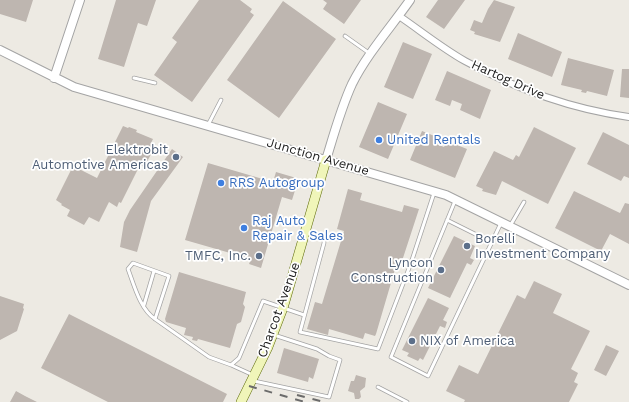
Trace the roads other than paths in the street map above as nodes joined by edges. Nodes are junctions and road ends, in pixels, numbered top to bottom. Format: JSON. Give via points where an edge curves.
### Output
{"nodes":[{"id":1,"x":80,"y":0,"type":"edge"},
{"id":2,"x":408,"y":1,"type":"edge"},
{"id":3,"x":399,"y":16,"type":"junction"},
{"id":4,"x":346,"y":36,"type":"dead end"},
{"id":5,"x":0,"y":50,"type":"edge"},
{"id":6,"x":371,"y":55,"type":"junction"},
{"id":7,"x":54,"y":78,"type":"junction"},
{"id":8,"x":134,"y":78,"type":"dead end"},
{"id":9,"x":155,"y":83,"type":"dead end"},
{"id":10,"x":221,"y":100,"type":"dead end"},
{"id":11,"x":629,"y":117,"type":"edge"},
{"id":12,"x":208,"y":125,"type":"junction"},
{"id":13,"x":326,"y":160,"type":"junction"},
{"id":14,"x":435,"y":191,"type":"junction"},
{"id":15,"x":456,"y":199,"type":"junction"},
{"id":16,"x":524,"y":202,"type":"dead end"},
{"id":17,"x":447,"y":220,"type":"junction"},
{"id":18,"x":502,"y":222,"type":"junction"},
{"id":19,"x":510,"y":226,"type":"junction"},
{"id":20,"x":305,"y":233,"type":"junction"},
{"id":21,"x":491,"y":242,"type":"junction"},
{"id":22,"x":154,"y":271,"type":"junction"},
{"id":23,"x":629,"y":285,"type":"edge"},
{"id":24,"x":144,"y":305,"type":"junction"},
{"id":25,"x":283,"y":308,"type":"junction"},
{"id":26,"x":304,"y":315,"type":"junction"},
{"id":27,"x":155,"y":319,"type":"junction"},
{"id":28,"x":273,"y":335,"type":"junction"},
{"id":29,"x":231,"y":365,"type":"junction"},
{"id":30,"x":253,"y":378,"type":"junction"},
{"id":31,"x":378,"y":387,"type":"dead end"},
{"id":32,"x":241,"y":402,"type":"edge"},
{"id":33,"x":408,"y":402,"type":"edge"}],
"edges":[{"from":1,"to":7,"type":"street"},
{"from":2,"to":3,"type":"street","name":"Charcot Avenue"},
{"from":3,"to":6,"type":"street","name":"Charcot Avenue"},
{"from":3,"to":11,"type":"street","name":"Hartog Drive","via":[[465,60],[529,92],[570,105]]},
{"from":4,"to":6,"type":"lane"},
{"from":5,"to":7,"type":"street","name":"Junction Avenue"},
{"from":6,"to":13,"type":"street","name":"Charcot Avenue","via":[[344,102]]},
{"from":7,"to":12,"type":"street","name":"Junction Avenue","via":[[74,87]]},
{"from":8,"to":9,"type":"lane"},
{"from":10,"to":12,"type":"lane"},
{"from":12,"to":13,"type":"street","name":"Junction Avenue"},
{"from":13,"to":14,"type":"street","name":"Junction Avenue"},
{"from":13,"to":20,"type":"main road","name":"Charcot Avenue"},
{"from":14,"to":15,"type":"street","name":"Junction Avenue"},
{"from":14,"to":26,"type":"lane","via":[[378,349],[300,332]]},
{"from":15,"to":17,"type":"lane"},
{"from":15,"to":18,"type":"street","name":"Junction Avenue"},
{"from":16,"to":19,"type":"lane"},
{"from":17,"to":21,"type":"lane"},
{"from":17,"to":21,"type":"lane","via":[[391,357],[428,376]]},
{"from":18,"to":19,"type":"street","name":"Junction Avenue"},
{"from":18,"to":21,"type":"lane"},
{"from":19,"to":23,"type":"street","name":"Junction Avenue"},
{"from":20,"to":25,"type":"main road","name":"Charcot Avenue"},
{"from":20,"to":26,"type":"lane","via":[[324,237],[324,243]]},
{"from":22,"to":24,"type":"lane"},
{"from":22,"to":24,"type":"lane","via":[[133,263],[128,269]]},
{"from":22,"to":27,"type":"lane","via":[[169,276]]},
{"from":24,"to":27,"type":"lane"},
{"from":25,"to":26,"type":"lane"},
{"from":25,"to":28,"type":"main road","name":"Charcot Avenue"},
{"from":25,"to":29,"type":"lane","via":[[263,301],[239,358]]},
{"from":27,"to":29,"type":"lane","via":[[209,357]]},
{"from":28,"to":30,"type":"main road","name":"Charcot Avenue"},
{"from":28,"to":30,"type":"lane","via":[[317,349],[340,360],[329,397]]},
{"from":29,"to":30,"type":"lane"},
{"from":30,"to":32,"type":"main road","name":"Charcot Avenue"},
{"from":31,"to":33,"type":"lane"}]}
